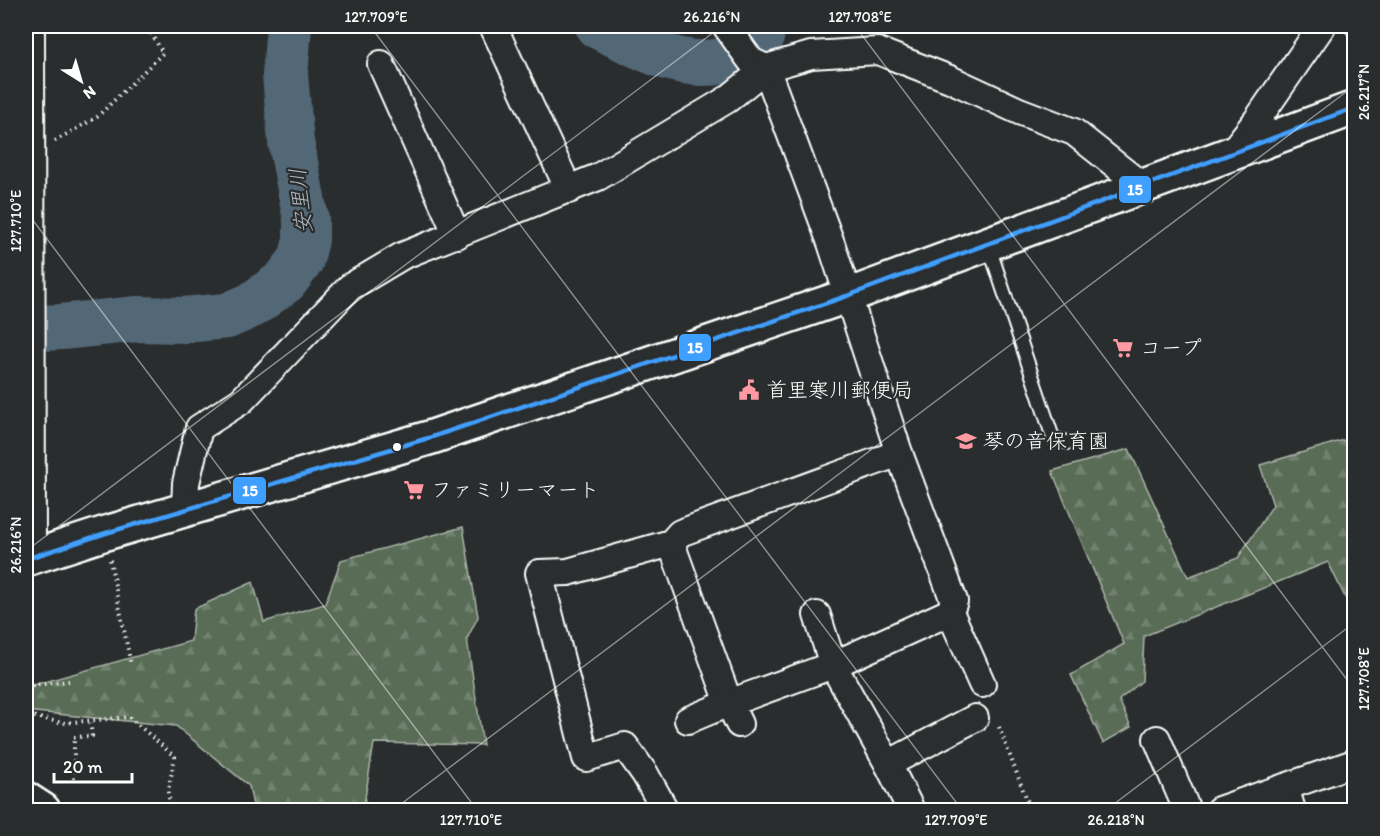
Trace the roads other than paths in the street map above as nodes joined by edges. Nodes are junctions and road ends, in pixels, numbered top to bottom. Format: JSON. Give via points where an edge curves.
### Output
{"nodes":[{"id":1,"x":493,"y":26,"type":"edge"},
{"id":2,"x":1322,"y":26,"type":"edge"},
{"id":3,"x":29,"y":30,"type":"edge"},
{"id":4,"x":729,"y":31,"type":"edge"},
{"id":5,"x":381,"y":64,"type":"dead end"},
{"id":6,"x":759,"y":64,"type":"junction"},
{"id":7,"x":1354,"y":108,"type":"edge"},
{"id":8,"x":1232,"y":152,"type":"junction"},
{"id":9,"x":1141,"y":185,"type":"junction"},
{"id":10,"x":28,"y":187,"type":"edge"},
{"id":11,"x":569,"y":190,"type":"junction"},
{"id":12,"x":457,"y":235,"type":"junction"},
{"id":13,"x":988,"y":243,"type":"junction"},
{"id":14,"x":847,"y":296,"type":"junction"},
{"id":15,"x":1070,"y":443,"type":"dead end"},
{"id":16,"x":898,"y":453,"type":"junction"},
{"id":17,"x":185,"y":509,"type":"junction"},
{"id":18,"x":671,"y":543,"type":"junction"},
{"id":19,"x":29,"y":558,"type":"edge"},
{"id":20,"x":950,"y":612,"type":"junction"},
{"id":21,"x":817,"y":615,"type":"dead end"},
{"id":22,"x":832,"y":666,"type":"junction"},
{"id":23,"x":982,"y":684,"type":"dead end"},
{"id":24,"x":734,"y":714,"type":"junction"},
{"id":25,"x":688,"y":720,"type":"dead end"},
{"id":26,"x":987,"y":722,"type":"road end"},
{"id":27,"x":1157,"y":739,"type":"dead end"},
{"id":28,"x":1354,"y":762,"type":"edge"},
{"id":29,"x":888,"y":764,"type":"junction"},
{"id":30,"x":26,"y":799,"type":"edge"},
{"id":31,"x":1288,"y":799,"type":"edge"},
{"id":32,"x":43,"y":810,"type":"edge"},
{"id":33,"x":665,"y":810,"type":"edge"},
{"id":34,"x":911,"y":810,"type":"edge"},
{"id":35,"x":1187,"y":810,"type":"edge"},
{"id":36,"x":1219,"y":810,"type":"edge"}],
"edges":[{"from":1,"to":11,"type":"street"},
{"from":2,"to":8,"type":"street"},
{"from":3,"to":10,"type":"street"},
{"from":4,"to":6,"type":"street"},
{"from":5,"to":12,"type":"street"},
{"from":6,"to":9,"type":"street","via":[[878,51],[1074,132]]},
{"from":6,"to":11,"type":"street","via":[[728,99],[598,177]]},
{"from":6,"to":14,"type":"street","via":[[831,243]]},
{"from":7,"to":8,"type":"street"},
{"from":8,"to":9,"type":"street"},
{"from":9,"to":13,"type":"street"},
{"from":10,"to":19,"type":"street","via":[[32,308]]},
{"from":11,"to":12,"type":"street"},
{"from":12,"to":17,"type":"street","via":[[402,256],[351,287],[241,401],[199,428],[186,483]]},
{"from":13,"to":14,"type":"street"},
{"from":13,"to":15,"type":"lane","via":[[1053,438]]},
{"from":14,"to":16,"type":"street"},
{"from":14,"to":17,"type":"street","via":[[432,437]]},
{"from":16,"to":18,"type":"street","via":[[680,534]]},
{"from":16,"to":20,"type":"street","via":[[954,601]]},
{"from":17,"to":19,"type":"street"},
{"from":18,"to":24,"type":"street"},
{"from":18,"to":33,"type":"street","via":[[568,573],[539,573],[585,758],[625,746]]},
{"from":20,"to":22,"type":"street"},
{"from":20,"to":23,"type":"street"},
{"from":21,"to":22,"type":"street"},
{"from":22,"to":24,"type":"street"},
{"from":22,"to":29,"type":"street"},
{"from":24,"to":25,"type":"street"},
{"from":26,"to":29,"type":"street"},
{"from":27,"to":35,"type":"street"},
{"from":28,"to":31,"type":"street"},
{"from":29,"to":34,"type":"street"},
{"from":30,"to":32,"type":"street"},
{"from":31,"to":36,"type":"street"}]}
